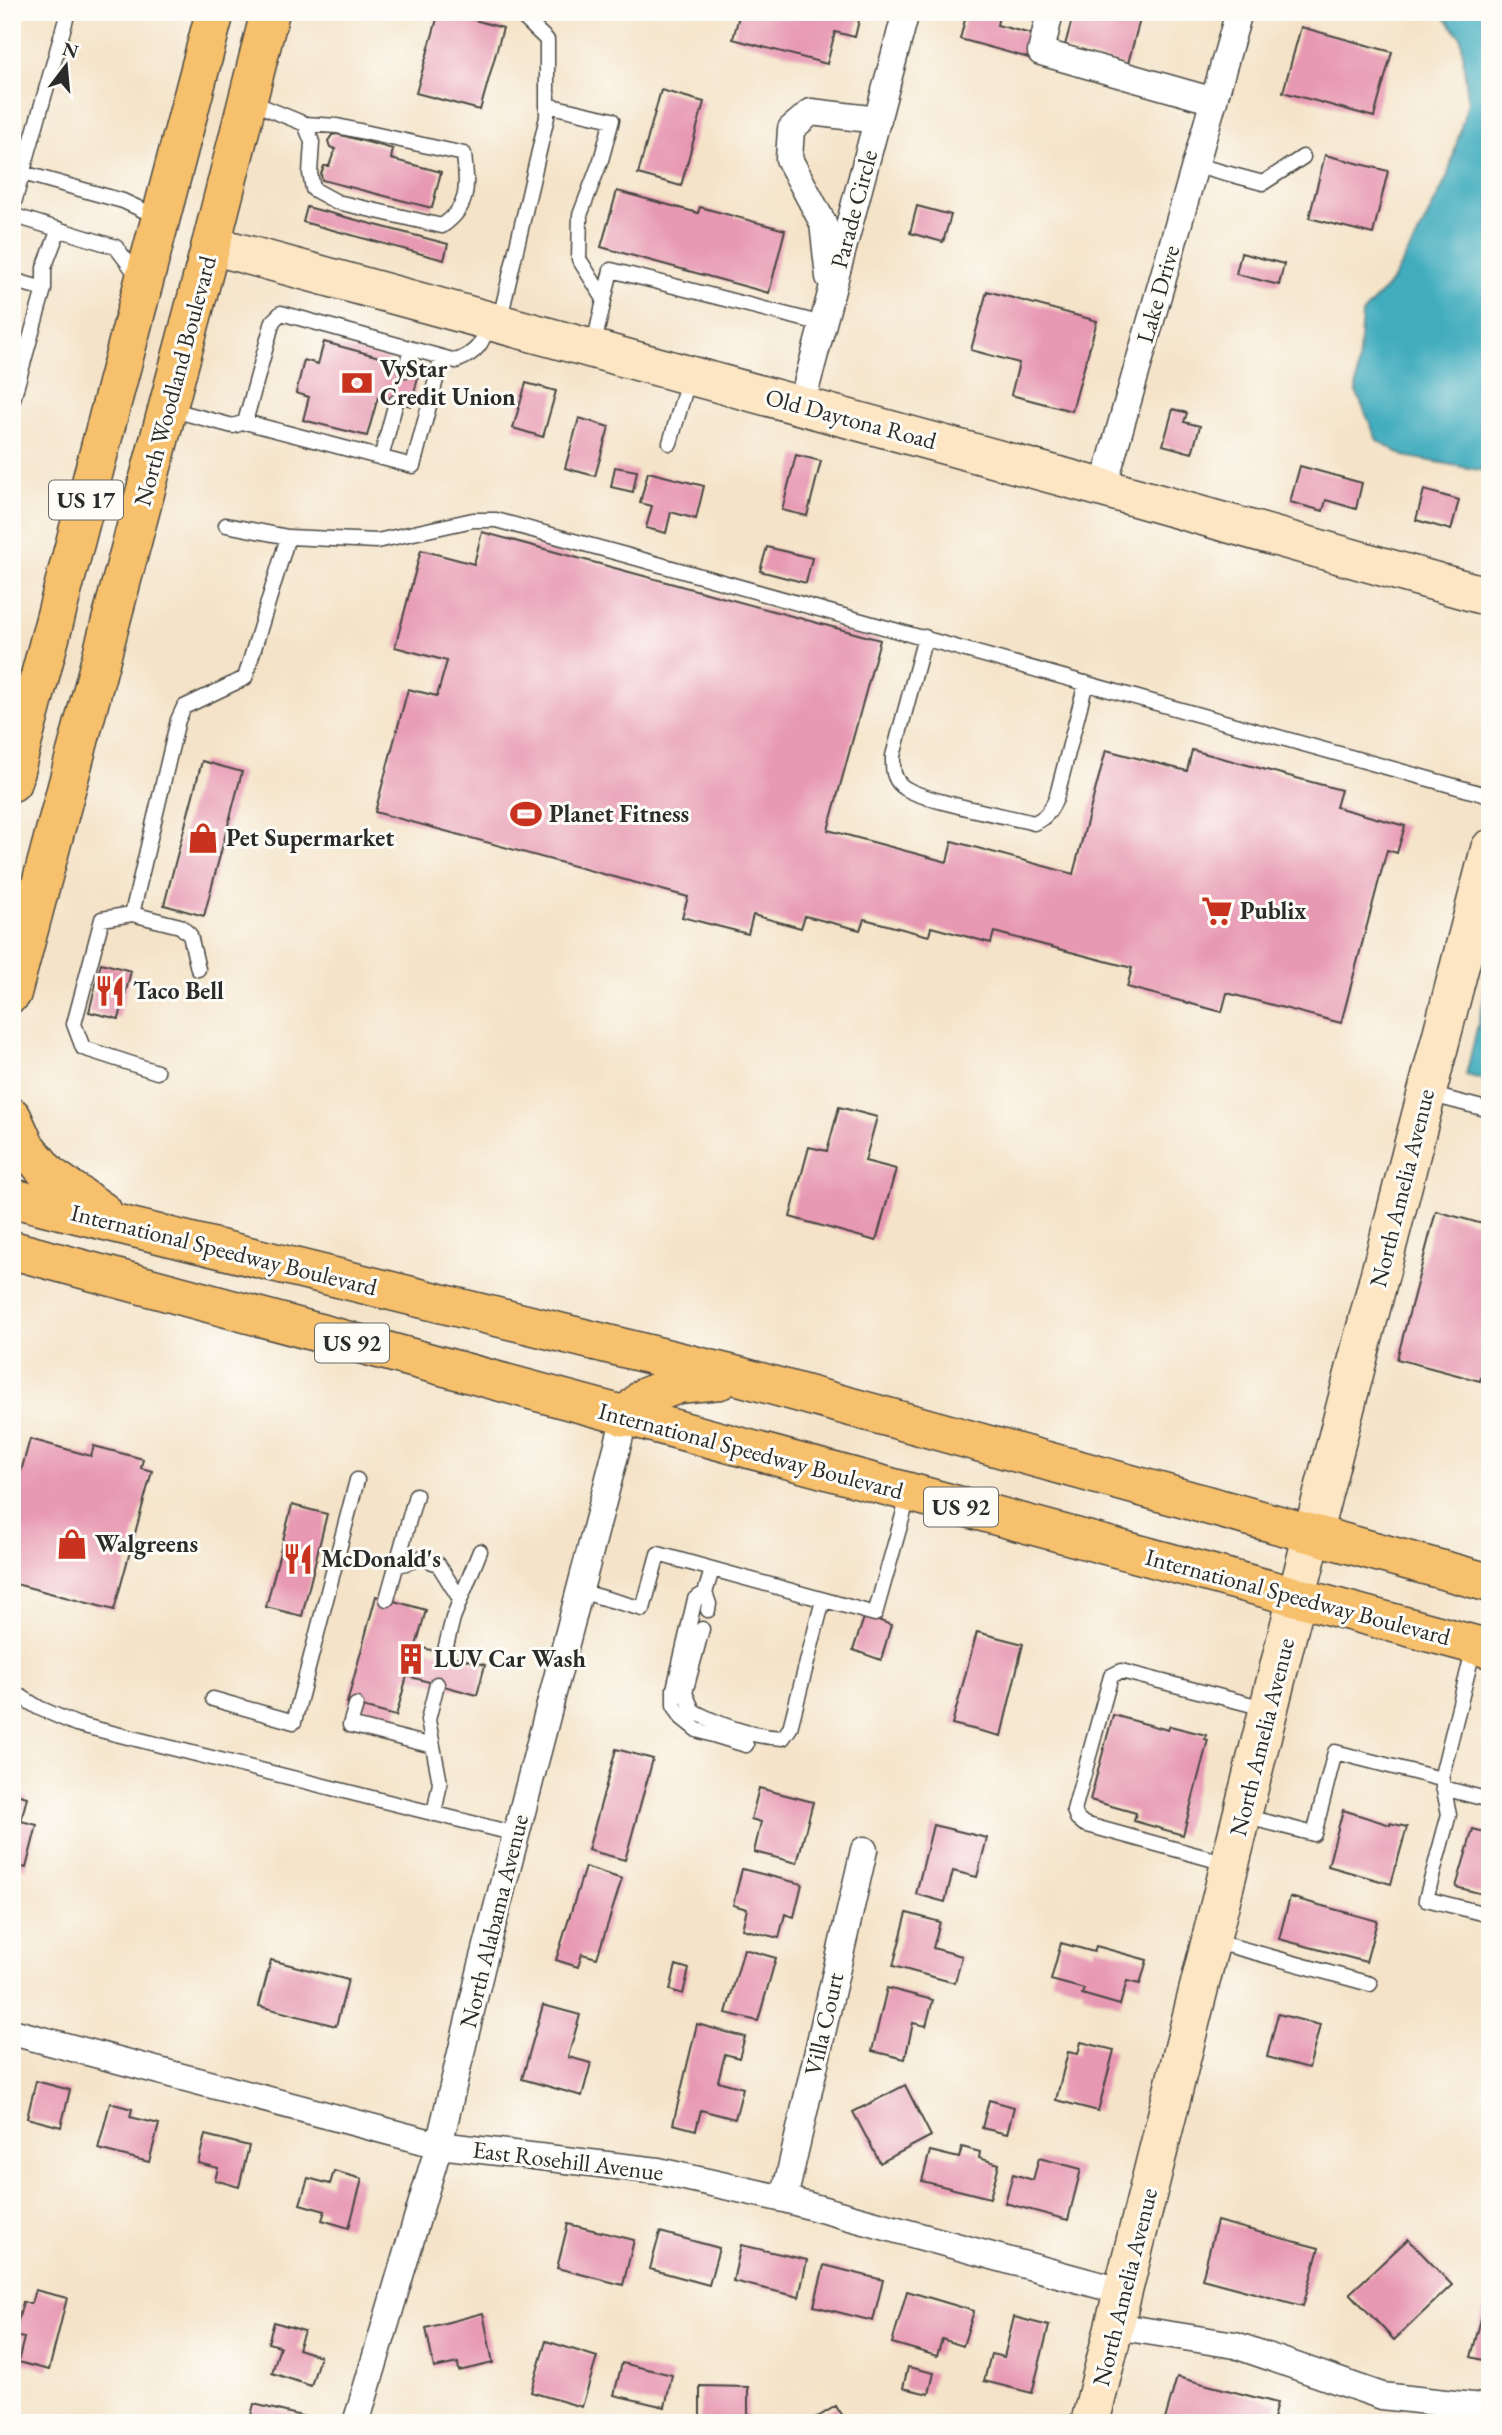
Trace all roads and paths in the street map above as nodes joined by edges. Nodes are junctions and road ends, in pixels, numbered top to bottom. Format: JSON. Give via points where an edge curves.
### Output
{"nodes":[{"id":1,"x":68,"y":12,"type":"edge"},
{"id":2,"x":217,"y":12,"type":"edge"},
{"id":3,"x":270,"y":12,"type":"edge"},
{"id":4,"x":511,"y":12,"type":"edge"},
{"id":5,"x":906,"y":12,"type":"edge"},
{"id":6,"x":1050,"y":12,"type":"edge"},
{"id":7,"x":1239,"y":12,"type":"edge"},
{"id":8,"x":247,"y":101,"type":"junction"},
{"id":9,"x":1214,"y":101,"type":"junction"},
{"id":10,"x":547,"y":105,"type":"junction"},
{"id":11,"x":877,"y":120,"type":"junction"},
{"id":12,"x":304,"y":124,"type":"junction"},
{"id":13,"x":1303,"y":157,"type":"dead end"},
{"id":14,"x":1196,"y":165,"type":"junction"},
{"id":15,"x":17,"y":172,"type":"edge"},
{"id":16,"x":12,"y":212,"type":"edge"},
{"id":17,"x":161,"y":219,"type":"junction"},
{"id":18,"x":59,"y":229,"type":"junction"},
{"id":19,"x":211,"y":245,"type":"junction"},
{"id":20,"x":12,"y":280,"type":"edge"},
{"id":21,"x":144,"y":284,"type":"junction"},
{"id":22,"x":44,"y":289,"type":"junction"},
{"id":23,"x":831,"y":292,"type":"junction"},
{"id":24,"x":604,"y":299,"type":"junction"},
{"id":25,"x":194,"y":308,"type":"junction"},
{"id":26,"x":494,"y":322,"type":"junction"},
{"id":27,"x":823,"y":324,"type":"junction"},
{"id":28,"x":411,"y":349,"type":"junction"},
{"id":29,"x":592,"y":349,"type":"junction"},
{"id":30,"x":442,"y":357,"type":"junction"},
{"id":31,"x":405,"y":370,"type":"dead end"},
{"id":32,"x":690,"y":376,"type":"junction"},
{"id":33,"x":396,"y":402,"type":"dead end"},
{"id":34,"x":12,"y":403,"type":"edge"},
{"id":35,"x":801,"y":406,"type":"junction"},
{"id":36,"x":167,"y":408,"type":"junction"},
{"id":37,"x":245,"y":422,"type":"junction"},
{"id":38,"x":670,"y":443,"type":"dead end"},
{"id":39,"x":381,"y":458,"type":"junction"},
{"id":40,"x":92,"y":480,"type":"junction"},
{"id":41,"x":1103,"y":488,"type":"junction"},
{"id":42,"x":226,"y":525,"type":"dead end"},
{"id":43,"x":288,"y":537,"type":"junction"},
{"id":44,"x":1490,"y":597,"type":"edge"},
{"id":45,"x":117,"y":598,"type":"junction"},
{"id":46,"x":925,"y":637,"type":"junction"},
{"id":47,"x":1086,"y":683,"type":"junction"},
{"id":48,"x":12,"y":782,"type":"edge"},
{"id":49,"x":1490,"y":796,"type":"edge"},
{"id":50,"x":1490,"y":849,"type":"edge"},
{"id":51,"x":132,"y":914,"type":"junction"},
{"id":52,"x":198,"y":969,"type":"dead end"},
{"id":53,"x":12,"y":993,"type":"edge"},
{"id":54,"x":157,"y":1072,"type":"dead end"},
{"id":55,"x":1426,"y":1094,"type":"junction"},
{"id":56,"x":1490,"y":1110,"type":"edge"},
{"id":57,"x":12,"y":1117,"type":"edge"},
{"id":58,"x":12,"y":1198,"type":"edge"},
{"id":59,"x":122,"y":1225,"type":"junction"},
{"id":60,"x":12,"y":1250,"type":"edge"},
{"id":61,"x":80,"y":1269,"type":"junction"},
{"id":62,"x":12,"y":1272,"type":"edge"},
{"id":63,"x":742,"y":1377,"type":"junction"},
{"id":64,"x":625,"y":1417,"type":"junction"},
{"id":65,"x":357,"y":1480,"type":"dead end"},
{"id":66,"x":909,"y":1493,"type":"junction"},
{"id":67,"x":416,"y":1495,"type":"dead end"},
{"id":68,"x":1312,"y":1536,"type":"junction"},
{"id":69,"x":480,"y":1550,"type":"dead end"},
{"id":70,"x":396,"y":1566,"type":"junction"},
{"id":71,"x":712,"y":1570,"type":"junction"},
{"id":72,"x":1490,"y":1583,"type":"edge"},
{"id":73,"x":579,"y":1591,"type":"junction"},
{"id":74,"x":705,"y":1593,"type":"junction"},
{"id":75,"x":1297,"y":1597,"type":"junction"},
{"id":76,"x":387,"y":1599,"type":"dead end"},
{"id":77,"x":460,"y":1599,"type":"junction"},
{"id":78,"x":823,"y":1600,"type":"junction"},
{"id":79,"x":708,"y":1610,"type":"dead end"},
{"id":80,"x":702,"y":1629,"type":"dead end"},
{"id":81,"x":1482,"y":1647,"type":"edge"},
{"id":82,"x":444,"y":1654,"type":"dead end"},
{"id":83,"x":437,"y":1684,"type":"dead end"},
{"id":84,"x":12,"y":1691,"type":"edge"},
{"id":85,"x":213,"y":1699,"type":"dead end"},
{"id":86,"x":356,"y":1705,"type":"dead end"},
{"id":87,"x":1269,"y":1709,"type":"junction"},
{"id":88,"x":783,"y":1738,"type":"junction"},
{"id":89,"x":746,"y":1745,"type":"dead end"},
{"id":90,"x":433,"y":1746,"type":"junction"},
{"id":91,"x":769,"y":1751,"type":"dead end"},
{"id":92,"x":1442,"y":1782,"type":"junction"},
{"id":93,"x":1490,"y":1800,"type":"edge"},
{"id":94,"x":435,"y":1814,"type":"junction"},
{"id":95,"x":1242,"y":1816,"type":"junction"},
{"id":96,"x":516,"y":1835,"type":"junction"},
{"id":97,"x":863,"y":1850,"type":"dead end"},
{"id":98,"x":1231,"y":1864,"type":"junction"},
{"id":99,"x":1490,"y":1915,"type":"edge"},
{"id":100,"x":1212,"y":1941,"type":"junction"},
{"id":101,"x":1370,"y":1984,"type":"dead end"},
{"id":102,"x":12,"y":2032,"type":"edge"},
{"id":103,"x":439,"y":2145,"type":"junction"},
{"id":104,"x":783,"y":2199,"type":"junction"},
{"id":105,"x":1120,"y":2309,"type":"junction"},
{"id":106,"x":1490,"y":2408,"type":"edge"},
{"id":107,"x":356,"y":2423,"type":"edge"},
{"id":108,"x":1090,"y":2423,"type":"edge"}],
"edges":[{"from":1,"to":15,"type":"lane"},
{"from":2,"to":17,"type":"main road","number":"US 17"},
{"from":2,"to":19,"type":"main road","via":[[215,102],[192,198],[195,219]]},
{"from":3,"to":8,"type":"main road","name":"North Woodland Boulevard","number":"US 17"},
{"from":4,"to":10,"type":"lane","via":[[547,40]]},
{"from":5,"to":11,"type":"street","name":"Parade Circle"},
{"from":6,"to":9,"type":"street","via":[[1041,52]]},
{"from":7,"to":9,"type":"street","name":"Lake Drive"},
{"from":8,"to":12,"type":"lane"},
{"from":8,"to":19,"type":"main road","name":"North Woodland Boulevard","number":"US 17"},
{"from":9,"to":14,"type":"street","name":"Lake Drive"},
{"from":10,"to":24,"type":"lane","via":[[612,120],[580,215],[579,259]]},
{"from":10,"to":26,"type":"lane"},
{"from":11,"to":23,"type":"street","name":"Parade Circle"},
{"from":11,"to":23,"type":"street","via":[[811,112],[791,129],[789,159],[823,223]]},
{"from":12,"to":12,"type":"lane","via":[[312,142],[313,190],[337,202],[442,226],[456,216],[468,188],[464,154],[337,126]]},
{"from":13,"to":14,"type":"lane","via":[[1263,183]]},
{"from":14,"to":41,"type":"street","name":"Lake Drive"},
{"from":15,"to":16,"type":"lane"},
{"from":15,"to":17,"type":"lane","via":[[124,201]]},
{"from":16,"to":18,"type":"lane"},
{"from":17,"to":21,"type":"main road","number":"US 17"},
{"from":17,"to":25,"type":"main road","via":[[187,264]]},
{"from":18,"to":21,"type":"lane","via":[[116,247]]},
{"from":18,"to":22,"type":"lane","via":[[44,268]]},
{"from":19,"to":25,"type":"main road","name":"North Woodland Boulevard","number":"US 17"},
{"from":19,"to":26,"type":"street","name":"Old Daytona Road"},
{"from":20,"to":22,"type":"lane"},
{"from":21,"to":40,"type":"main road","number":"US 17"},
{"from":22,"to":34,"type":"lane"},
{"from":23,"to":27,"type":"street","name":"Parade Circle"},
{"from":24,"to":27,"type":"lane","via":[[611,270]]},
{"from":24,"to":29,"type":"lane"},
{"from":25,"to":36,"type":"main road","name":"North Woodland Boulevard","number":"US 17"},
{"from":26,"to":29,"type":"street","name":"Old Daytona Road"},
{"from":26,"to":30,"type":"lane","via":[[472,355],[456,361]]},
{"from":27,"to":35,"type":"street","name":"Parade Circle"},
{"from":28,"to":30,"type":"lane"},
{"from":28,"to":31,"type":"lane"},
{"from":28,"to":37,"type":"lane","via":[[281,313],[273,321]]},
{"from":29,"to":32,"type":"street","name":"Old Daytona Road"},
{"from":30,"to":39,"type":"lane","via":[[413,466]]},
{"from":32,"to":35,"type":"street","name":"Old Daytona Road"},
{"from":32,"to":38,"type":"lane"},
{"from":33,"to":39,"type":"lane"},
{"from":35,"to":41,"type":"street","name":"Old Daytona Road"},
{"from":36,"to":37,"type":"lane","via":[[233,426]]},
{"from":36,"to":45,"type":"main road","name":"North Woodland Boulevard","number":"US 17"},
{"from":37,"to":39,"type":"lane"},
{"from":40,"to":45,"type":"main road","via":[[97,553]]},
{"from":40,"to":48,"type":"main road","number":"US 17"},
{"from":41,"to":44,"type":"street","name":"Old Daytona Road"},
{"from":42,"to":43,"type":"lane"},
{"from":43,"to":46,"type":"lane","via":[[377,541],[473,520],[496,520]]},
{"from":43,"to":51,"type":"lane","via":[[244,678],[184,707],[178,720]]},
{"from":45,"to":53,"type":"main road","name":"North Woodland Boulevard","number":"US 17"},
{"from":46,"to":47,"type":"lane"},
{"from":46,"to":47,"type":"lane","via":[[892,773],[902,786],[925,796],[1034,823],[1042,819],[1056,799]]},
{"from":47,"to":49,"type":"lane"},
{"from":50,"to":55,"type":"street","name":"North Amelia Avenue"},
{"from":51,"to":52,"type":"lane","via":[[180,926],[190,935]]},
{"from":51,"to":54,"type":"lane","via":[[102,919],[74,1024],[83,1048]]},
{"from":55,"to":56,"type":"lane"},
{"from":55,"to":68,"type":"street","name":"North Amelia Avenue"},
{"from":57,"to":59,"type":"main road","via":[[26,1148],[50,1175]]},
{"from":58,"to":59,"type":"main road","name":"International Speedway Boulevard","number":"US 92"},
{"from":59,"to":63,"type":"main road","name":"International Speedway Boulevard","number":"US 92"},
{"from":60,"to":61,"type":"main road","name":"International Speedway Boulevard"},
{"from":61,"to":62,"type":"main road","number":"US 92"},
{"from":61,"to":64,"type":"main road","name":"International Speedway Boulevard","number":"US 92"},
{"from":63,"to":64,"type":"main road","via":[[678,1384],[645,1397]]},
{"from":63,"to":68,"type":"main road","name":"International Speedway Boulevard","number":"US 92"},
{"from":64,"to":66,"type":"main road","name":"International Speedway Boulevard","number":"US 92"},
{"from":64,"to":73,"type":"street","name":"North Alabama Avenue"},
{"from":65,"to":85,"type":"lane","via":[[294,1722]]},
{"from":66,"to":75,"type":"main road","name":"International Speedway Boulevard","number":"US 92"},
{"from":66,"to":78,"type":"lane","via":[[875,1614]]},
{"from":67,"to":70,"type":"lane"},
{"from":68,"to":72,"type":"main road","name":"International Speedway Boulevard","number":"US 92"},
{"from":68,"to":75,"type":"street","name":"North Amelia Avenue"},
{"from":69,"to":77,"type":"lane"},
{"from":70,"to":76,"type":"lane"},
{"from":70,"to":77,"type":"lane","via":[[422,1558],[438,1564]]},
{"from":71,"to":73,"type":"lane","via":[[658,1554],[643,1609]]},
{"from":71,"to":74,"type":"lane"},
{"from":71,"to":78,"type":"lane"},
{"from":73,"to":96,"type":"street","name":"North Alabama Avenue"},
{"from":74,"to":79,"type":"lane"},
{"from":74,"to":89,"type":"lane","via":[[695,1599],[674,1705],[697,1730]]},
{"from":75,"to":81,"type":"main road","name":"International Speedway Boulevard","number":"US 92"},
{"from":75,"to":87,"type":"street","name":"North Amelia Avenue"},
{"from":77,"to":82,"type":"lane"},
{"from":78,"to":88,"type":"lane","via":[[790,1728]]},
{"from":80,"to":88,"type":"lane","via":[[685,1693],[693,1711],[721,1725]]},
{"from":81,"to":92,"type":"lane"},
{"from":83,"to":90,"type":"lane","via":[[428,1720]]},
{"from":84,"to":94,"type":"lane","via":[[76,1724]]},
{"from":86,"to":90,"type":"lane","via":[[350,1725]]},
{"from":87,"to":95,"type":"street","name":"North Amelia Avenue"},
{"from":87,"to":98,"type":"lane","via":[[1121,1671],[1111,1676],[1074,1810],[1084,1824]]},
{"from":88,"to":91,"type":"lane"},
{"from":90,"to":94,"type":"lane","via":[[440,1783]]},
{"from":92,"to":93,"type":"lane"},
{"from":92,"to":95,"type":"lane","via":[[1335,1752],[1314,1834]]},
{"from":92,"to":99,"type":"lane","via":[[1449,1814],[1426,1899]]},
{"from":94,"to":96,"type":"lane"},
{"from":95,"to":98,"type":"street","name":"North Amelia Avenue"},
{"from":96,"to":103,"type":"street","name":"North Alabama Avenue"},
{"from":97,"to":104,"type":"street","name":"Villa Court"},
{"from":98,"to":100,"type":"street","name":"North Amelia Avenue"},
{"from":100,"to":101,"type":"lane"},
{"from":100,"to":105,"type":"street","name":"North Amelia Avenue"},
{"from":102,"to":103,"type":"street","name":"East Rosehill Avenue"},
{"from":103,"to":104,"type":"street","name":"East Rosehill Avenue","via":[[658,2171]]},
{"from":103,"to":107,"type":"street","name":"North Alabama Avenue"},
{"from":104,"to":105,"type":"street","name":"East Rosehill Avenue"},
{"from":105,"to":106,"type":"street","name":"East Rosehill Avenue","via":[[1382,2396]]},
{"from":105,"to":108,"type":"street","name":"North Amelia Avenue"}]}
